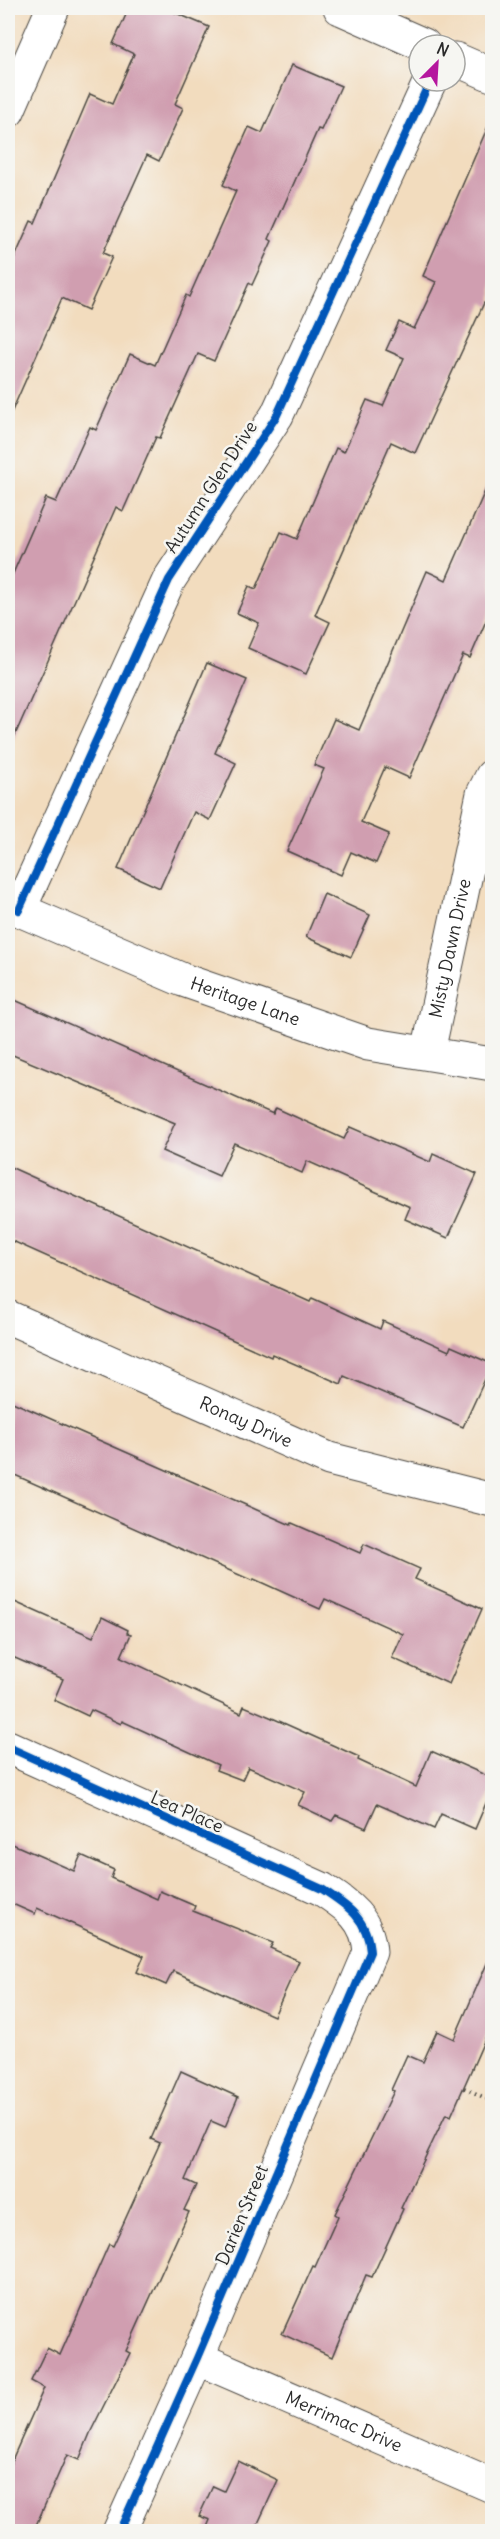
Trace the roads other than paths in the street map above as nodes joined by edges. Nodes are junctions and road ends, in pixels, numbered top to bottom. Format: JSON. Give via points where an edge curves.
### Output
{"nodes":[{"id":1,"x":53,"y":8,"type":"edge"},
{"id":2,"x":340,"y":8,"type":"edge"},
{"id":3,"x":407,"y":38,"type":"edge"},
{"id":4,"x":467,"y":64,"type":"edge"},
{"id":5,"x":492,"y":75,"type":"edge"},
{"id":6,"x":425,"y":93,"type":"edge"},
{"id":7,"x":8,"y":111,"type":"edge"},
{"id":8,"x":492,"y":776,"type":"edge"},
{"id":9,"x":13,"y":908,"type":"edge"},
{"id":10,"x":428,"y":1052,"type":"junction"},
{"id":11,"x":492,"y":1064,"type":"edge"},
{"id":12,"x":8,"y":1317,"type":"edge"},
{"id":13,"x":492,"y":1500,"type":"edge"},
{"id":14,"x":8,"y":1747,"type":"edge"},
{"id":15,"x":352,"y":1909,"type":"joint"},
{"id":16,"x":197,"y":2358,"type":"junction"},
{"id":17,"x":492,"y":2486,"type":"edge"},
{"id":18,"x":119,"y":2532,"type":"edge"}],
"edges":[{"from":1,"to":7,"type":"street"},
{"from":2,"to":3,"type":"street"},
{"from":4,"to":5,"type":"street"},
{"from":6,"to":9,"type":"street","name":"Autumn Glen Drive","via":[[277,415],[168,580]]},
{"from":8,"to":10,"type":"street","name":"Misty Dawn Drive","via":[[483,794]]},
{"from":9,"to":10,"type":"street","name":"Heritage Lane","via":[[194,984],[368,1044]]},
{"from":10,"to":11,"type":"street","name":"Heritage Lane"},
{"from":12,"to":13,"type":"street","name":"Ronay Drive","via":[[329,1459]]},
{"from":14,"to":15,"type":"street","name":"Lea Place","via":[[322,1889]]},
{"from":15,"to":16,"type":"street","name":"Darien Street","via":[[369,1937],[370,1952]]},
{"from":16,"to":17,"type":"street","name":"Merrimac Drive"},
{"from":16,"to":18,"type":"street","name":"Darien Street"}]}
